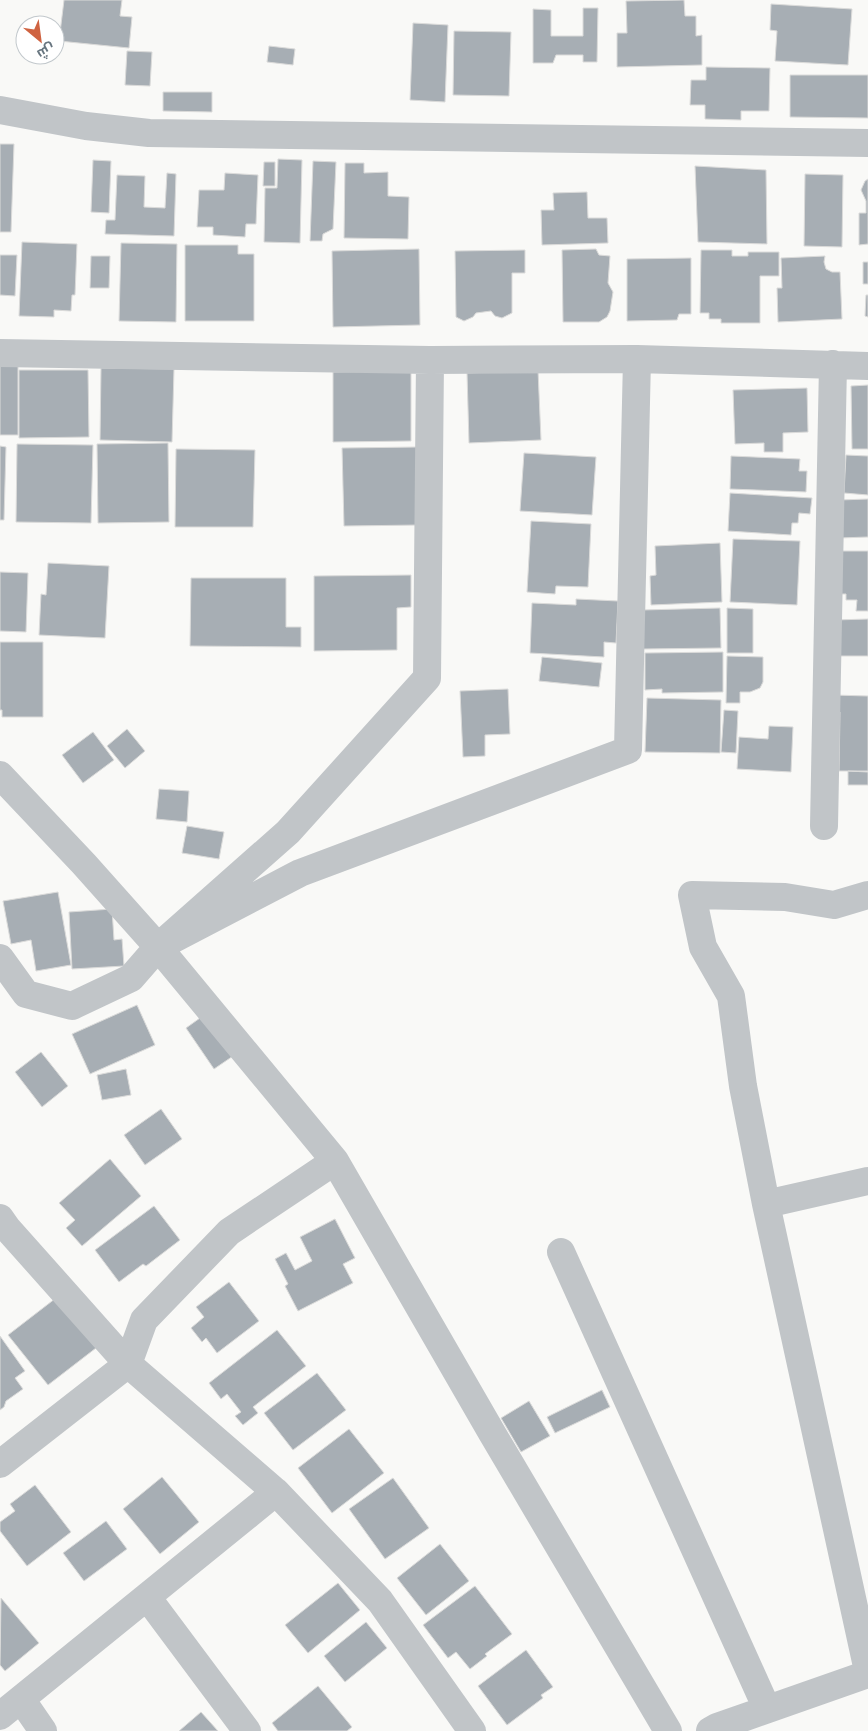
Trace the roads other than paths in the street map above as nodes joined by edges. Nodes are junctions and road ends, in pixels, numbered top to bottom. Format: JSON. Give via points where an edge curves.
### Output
{"nodes":[{"id":1,"x":0,"y":110,"type":"edge"},
{"id":2,"x":868,"y":143,"type":"edge"},
{"id":3,"x":0,"y":353,"type":"edge"},
{"id":4,"x":637,"y":359,"type":"junction"},
{"id":5,"x":430,"y":360,"type":"junction"},
{"id":6,"x":833,"y":364,"type":"junction"},
{"id":7,"x":868,"y":366,"type":"edge"},
{"id":8,"x":0,"y":775,"type":"edge"},
{"id":9,"x":824,"y":826,"type":"dead end"},
{"id":10,"x":868,"y":895,"type":"edge"},
{"id":11,"x":158,"y":947,"type":"junction"},
{"id":12,"x":0,"y":958,"type":"edge"},
{"id":13,"x":335,"y":1161,"type":"junction"},
{"id":14,"x":868,"y":1181,"type":"edge"},
{"id":15,"x":766,"y":1204,"type":"junction"},
{"id":16,"x":2,"y":1226,"type":"edge"},
{"id":17,"x":561,"y":1252,"type":"dead end"},
{"id":18,"x":128,"y":1364,"type":"junction"},
{"id":19,"x":0,"y":1464,"type":"edge"},
{"id":20,"x":276,"y":1492,"type":"junction"},
{"id":21,"x":147,"y":1597,"type":"junction"},
{"id":22,"x":868,"y":1673,"type":"edge"},
{"id":23,"x":10,"y":1708,"type":"edge"},
{"id":24,"x":767,"y":1709,"type":"junction"},
{"id":25,"x":43,"y":1731,"type":"edge"},
{"id":26,"x":247,"y":1731,"type":"edge"},
{"id":27,"x":472,"y":1731,"type":"edge"},
{"id":28,"x":668,"y":1731,"type":"edge"},
{"id":29,"x":710,"y":1731,"type":"edge"}],
"edges":[{"from":1,"to":2,"type":"street","via":[[86,126],[149,133]]},
{"from":3,"to":5,"type":"street"},
{"from":4,"to":5,"type":"street"},
{"from":4,"to":6,"type":"street"},
{"from":4,"to":11,"type":"street","via":[[628,750],[300,873]]},
{"from":5,"to":11,"type":"street","via":[[427,678],[288,832]]},
{"from":6,"to":7,"type":"street"},
{"from":6,"to":9,"type":"street"},
{"from":8,"to":11,"type":"street"},
{"from":10,"to":15,"type":"street","via":[[834,905],[785,897],[692,895],[703,947],[731,996]]},
{"from":11,"to":12,"type":"street","via":[[131,978],[72,1006],[26,994]]},
{"from":11,"to":13,"type":"street"},
{"from":13,"to":18,"type":"street","via":[[229,1232],[144,1320]]},
{"from":13,"to":28,"type":"street"},
{"from":14,"to":15,"type":"street"},
{"from":15,"to":22,"type":"street"},
{"from":16,"to":18,"type":"street"},
{"from":17,"to":24,"type":"street"},
{"from":18,"to":19,"type":"street"},
{"from":18,"to":20,"type":"street"},
{"from":20,"to":21,"type":"street"},
{"from":20,"to":27,"type":"street","via":[[380,1602]]},
{"from":21,"to":23,"type":"street"},
{"from":21,"to":26,"type":"street"},
{"from":22,"to":24,"type":"street"},
{"from":23,"to":25,"type":"street"},
{"from":24,"to":29,"type":"street"}]}
